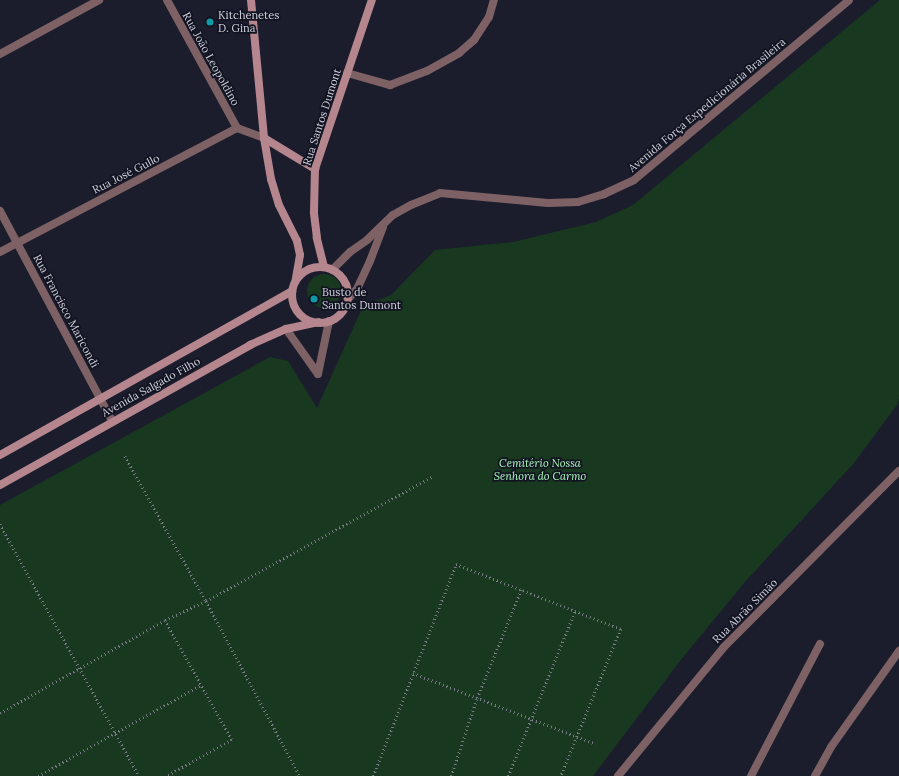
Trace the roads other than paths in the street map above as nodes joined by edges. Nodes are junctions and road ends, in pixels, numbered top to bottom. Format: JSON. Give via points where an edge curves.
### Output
{"nodes":[{"id":1,"x":100,"y":0,"type":"edge"},
{"id":2,"x":166,"y":0,"type":"edge"},
{"id":3,"x":251,"y":0,"type":"edge"},
{"id":4,"x":372,"y":0,"type":"edge"},
{"id":5,"x":494,"y":0,"type":"edge"},
{"id":6,"x":848,"y":0,"type":"edge"},
{"id":7,"x":0,"y":54,"type":"edge"},
{"id":8,"x":347,"y":73,"type":"junction"},
{"id":9,"x":237,"y":128,"type":"junction"},
{"id":10,"x":264,"y":138,"type":"junction"},
{"id":11,"x":315,"y":169,"type":"junction"},
{"id":12,"x":0,"y":211,"type":"edge"},
{"id":13,"x":384,"y":225,"type":"junction"},
{"id":14,"x":17,"y":243,"type":"junction"},
{"id":15,"x":0,"y":252,"type":"edge"},
{"id":16,"x":328,"y":268,"type":"junction"},
{"id":17,"x":295,"y":282,"type":"junction"},
{"id":18,"x":292,"y":291,"type":"junction"},
{"id":19,"x":348,"y":299,"type":"junction"},
{"id":20,"x":328,"y":321,"type":"junction"},
{"id":21,"x":318,"y":322,"type":"junction"},
{"id":22,"x":286,"y":329,"type":"junction"},
{"id":23,"x":99,"y":400,"type":"junction"},
{"id":24,"x":112,"y":421,"type":"junction"},
{"id":25,"x":0,"y":455,"type":"edge"},
{"id":26,"x":899,"y":471,"type":"edge"},
{"id":27,"x":0,"y":485,"type":"edge"},
{"id":28,"x":820,"y":644,"type":"dead end"},
{"id":29,"x":899,"y":651,"type":"edge"},
{"id":30,"x":618,"y":776,"type":"edge"},
{"id":31,"x":751,"y":776,"type":"edge"},
{"id":32,"x":815,"y":776,"type":"edge"}],
"edges":[{"from":1,"to":7,"type":"street"},
{"from":2,"to":9,"type":"street","name":"Rua João Leopoldino"},
{"from":3,"to":10,"type":"street"},
{"from":4,"to":8,"type":"street","name":"Rua Santos Dumont"},
{"from":5,"to":8,"type":"street","via":[[489,17],[474,40],[459,53],[427,71],[390,85]]},
{"from":6,"to":13,"type":"street","name":"Avenida Força Expedicionária Brasileira","via":[[634,180],[604,194],[578,202],[548,203],[440,193],[411,205]]},
{"from":8,"to":11,"type":"street","name":"Rua Santos Dumont"},
{"from":9,"to":10,"type":"street"},
{"from":9,"to":14,"type":"street","name":"Rua José Gullo"},
{"from":10,"to":11,"type":"street"},
{"from":10,"to":17,"type":"street","via":[[279,206],[297,241],[300,255]]},
{"from":11,"to":16,"type":"street","name":"Rua Santos Dumont","via":[[314,212],[317,238]]},
{"from":12,"to":14,"type":"street","name":"Rua Francisco Maricondi"},
{"from":13,"to":16,"type":"street","name":"Avenida Força Expedicionária Brasileira"},
{"from":13,"to":19,"type":"street","name":"Avenida Força Expedicionária Brasileira","via":[[364,275]]},
{"from":14,"to":15,"type":"street","name":"Rua José Gullo"},
{"from":14,"to":23,"type":"street","name":"Rua Francisco Maricondi"},
{"from":16,"to":17,"type":"street","via":[[307,270]]},
{"from":16,"to":19,"type":"street","via":[[344,281]]},
{"from":17,"to":18,"type":"street"},
{"from":18,"to":21,"type":"street","via":[[292,300],[302,315]]},
{"from":18,"to":23,"type":"street","name":"Avenida Salgado Filho"},
{"from":19,"to":20,"type":"street","via":[[342,311]]},
{"from":20,"to":21,"type":"street"},
{"from":20,"to":22,"type":"street","via":[[318,374]]},
{"from":21,"to":22,"type":"street","name":"Avenida Salgado Filho"},
{"from":22,"to":24,"type":"street","name":"Avenida Salgado Filho","via":[[250,345]]},
{"from":23,"to":24,"type":"street","name":"Rua Francisco Maricondi"},
{"from":23,"to":25,"type":"street","name":"Avenida Salgado Filho"},
{"from":24,"to":27,"type":"street","name":"Avenida Salgado Filho"},
{"from":26,"to":30,"type":"street","name":"Rua Abrão Simão","via":[[724,646]]},
{"from":28,"to":31,"type":"street"},
{"from":29,"to":32,"type":"street","via":[[831,746]]}]}
